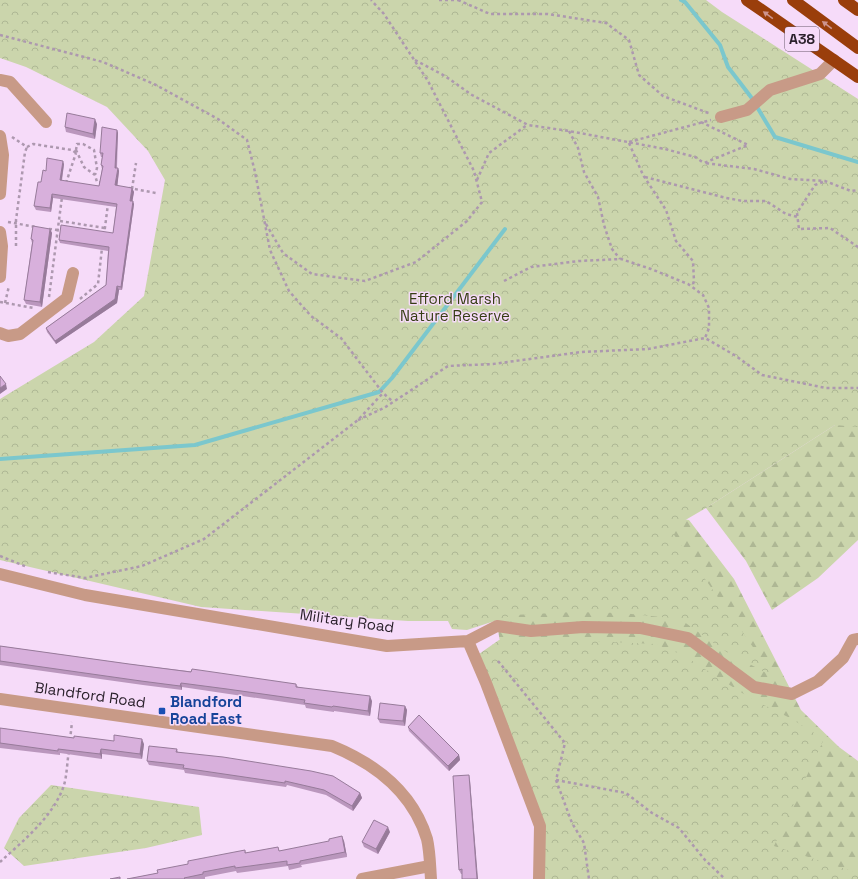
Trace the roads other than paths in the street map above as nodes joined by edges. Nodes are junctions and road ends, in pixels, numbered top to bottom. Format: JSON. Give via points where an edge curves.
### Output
{"nodes":[{"id":1,"x":747,"y":0,"type":"edge"},
{"id":2,"x":793,"y":0,"type":"edge"},
{"id":3,"x":844,"y":0,"type":"edge"},
{"id":4,"x":858,"y":10,"type":"edge"},
{"id":5,"x":858,"y":48,"type":"edge"},
{"id":6,"x":834,"y":60,"type":"junction"},
{"id":7,"x":858,"y":77,"type":"edge"},
{"id":8,"x":0,"y":80,"type":"edge"},
{"id":9,"x":721,"y":117,"type":"road end"},
{"id":10,"x":46,"y":122,"type":"dead end"},
{"id":11,"x":4,"y":136,"type":"edge"},
{"id":12,"x":0,"y":194,"type":"edge"},
{"id":13,"x":0,"y":232,"type":"edge"},
{"id":14,"x":73,"y":273,"type":"dead end"},
{"id":15,"x":5,"y":279,"type":"edge"},
{"id":16,"x":0,"y":333,"type":"edge"},
{"id":17,"x":0,"y":574,"type":"edge"},
{"id":18,"x":858,"y":639,"type":"edge"},
{"id":19,"x":468,"y":641,"type":"junction"},
{"id":20,"x":0,"y":699,"type":"edge"},
{"id":21,"x":430,"y":866,"type":"junction"},
{"id":22,"x":362,"y":879,"type":"edge"},
{"id":23,"x":431,"y":879,"type":"edge"},
{"id":24,"x":539,"y":879,"type":"edge"}],
"edges":[{"from":6,"to":1,"type":"highway","number":"A38","one_way":true},
{"from":5,"to":2,"type":"highway","number":"A38","one_way":true},
{"from":3,"to":4,"type":"highway"},
{"from":6,"to":7,"type":"highway","number":"A38"},
{"from":6,"to":9,"type":"street","via":[[820,74],[770,90],[747,110]]},
{"from":8,"to":10,"type":"street","via":[[10,82]]},
{"from":11,"to":12,"type":"street"},
{"from":13,"to":15,"type":"street"},
{"from":14,"to":16,"type":"street","via":[[67,298],[20,334],[8,336]]},
{"from":17,"to":19,"type":"street","name":"Military Road","via":[[85,596],[387,646]]},
{"from":18,"to":19,"type":"street","via":[[853,640],[843,658],[818,681],[792,694],[754,687],[688,638],[640,628],[583,627],[531,631],[497,626]]},
{"from":19,"to":24,"type":"street","via":[[540,826]]},
{"from":20,"to":21,"type":"street","name":"Blandford Road","via":[[332,746],[346,751],[372,766],[407,798],[427,840]]},
{"from":21,"to":22,"type":"street"},
{"from":21,"to":23,"type":"street","name":"Blandford Road"}]}
